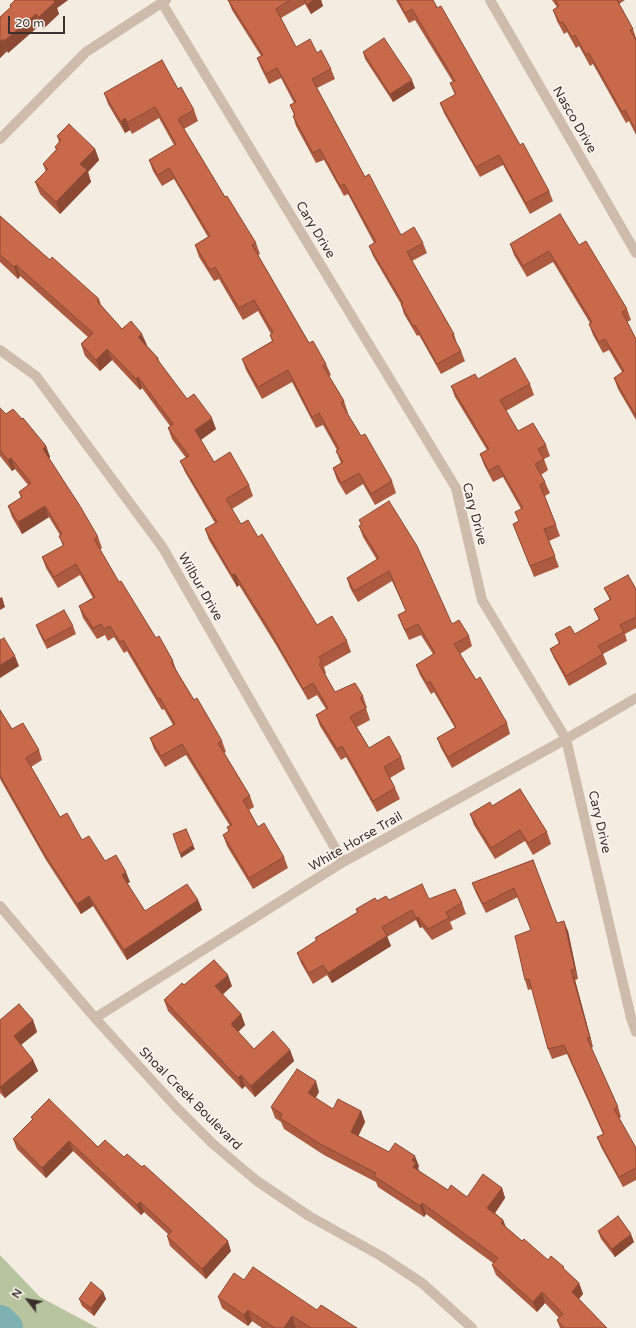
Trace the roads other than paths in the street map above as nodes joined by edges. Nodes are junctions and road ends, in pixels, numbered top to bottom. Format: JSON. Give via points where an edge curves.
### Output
{"nodes":[{"id":1,"x":490,"y":0,"type":"edge"},
{"id":2,"x":164,"y":1,"type":"edge"},
{"id":3,"x":0,"y":139,"type":"edge"},
{"id":4,"x":636,"y":253,"type":"edge"},
{"id":5,"x":0,"y":350,"type":"edge"},
{"id":6,"x":636,"y":698,"type":"edge"},
{"id":7,"x":566,"y":739,"type":"junction"},
{"id":8,"x":343,"y":862,"type":"junction"},
{"id":9,"x":0,"y":906,"type":"edge"},
{"id":10,"x":95,"y":1018,"type":"junction"},
{"id":11,"x":636,"y":1032,"type":"edge"},
{"id":12,"x":472,"y":1328,"type":"edge"}],
"edges":[{"from":1,"to":4,"type":"street","name":"Nasco Drive"},
{"from":2,"to":3,"type":"street","via":[[86,52]]},
{"from":2,"to":7,"type":"street","name":"Cary Drive","via":[[456,488],[482,600]]},
{"from":5,"to":8,"type":"street","name":"Wilbur Drive","via":[[36,376],[163,548]]},
{"from":6,"to":7,"type":"street","name":"White Horse Trail"},
{"from":7,"to":8,"type":"street","name":"White Horse Trail"},
{"from":7,"to":11,"type":"street","name":"Cary Drive","via":[[630,1018]]},
{"from":8,"to":10,"type":"street","name":"White Horse Trail"},
{"from":9,"to":10,"type":"street","name":"Shoal Creek Boulevard"},
{"from":10,"to":12,"type":"street","name":"Shoal Creek Boulevard","via":[[187,1118],[257,1181],[309,1216],[381,1256],[422,1283]]}]}
